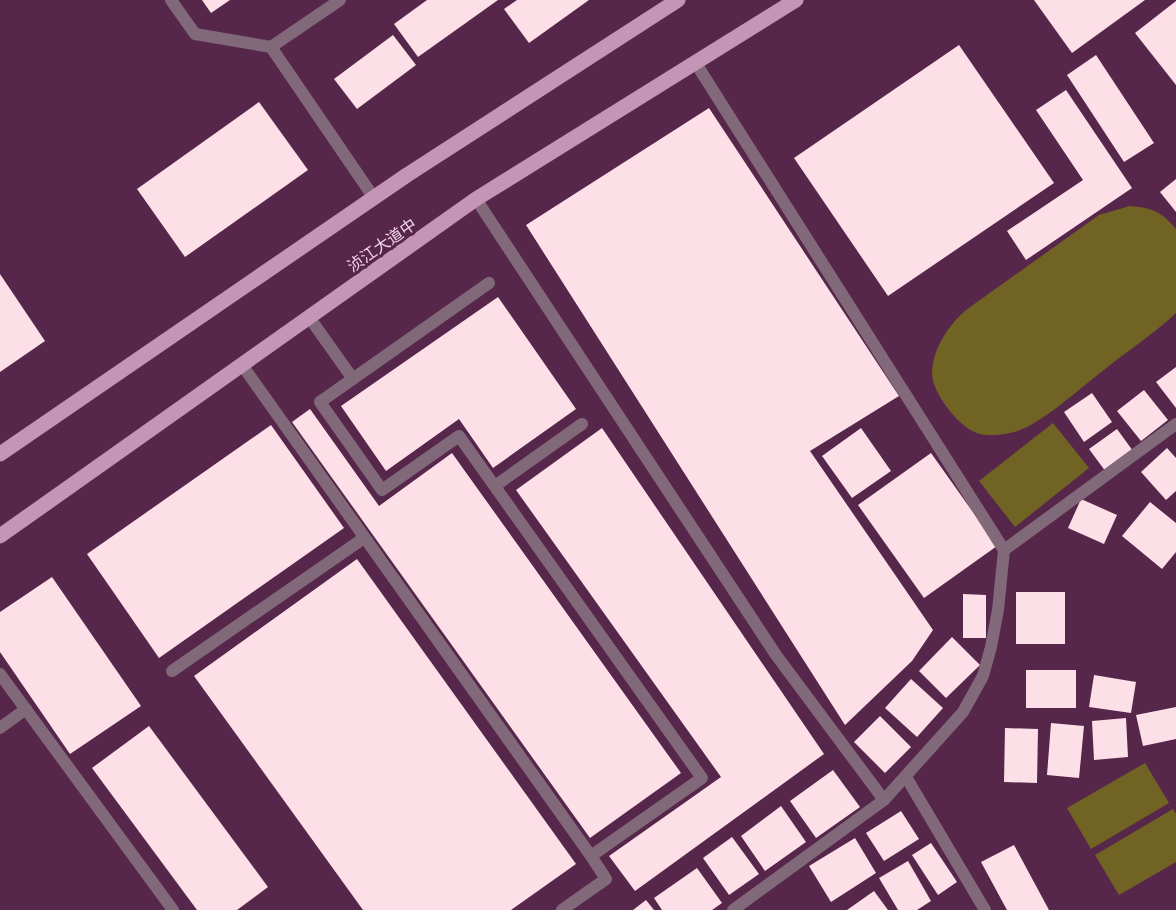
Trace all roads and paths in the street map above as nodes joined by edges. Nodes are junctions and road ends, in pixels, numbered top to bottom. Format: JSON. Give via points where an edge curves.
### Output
{"nodes":[{"id":1,"x":171,"y":0,"type":"edge"},
{"id":2,"x":340,"y":0,"type":"edge"},
{"id":3,"x":678,"y":0,"type":"edge"},
{"id":4,"x":796,"y":0,"type":"edge"},
{"id":5,"x":271,"y":47,"type":"junction"},
{"id":6,"x":695,"y":62,"type":"junction"},
{"id":7,"x":374,"y":198,"type":"junction"},
{"id":8,"x":476,"y":199,"type":"junction"},
{"id":9,"x":489,"y":283,"type":"dead end"},
{"id":10,"x":309,"y":318,"type":"junction"},
{"id":11,"x":242,"y":365,"type":"junction"},
{"id":12,"x":353,"y":379,"type":"junction"},
{"id":13,"x":582,"y":424,"type":"dead end"},
{"id":14,"x":1176,"y":424,"type":"edge"},
{"id":15,"x":0,"y":454,"type":"edge"},
{"id":16,"x":495,"y":486,"type":"junction"},
{"id":17,"x":0,"y":536,"type":"edge"},
{"id":18,"x":364,"y":538,"type":"junction"},
{"id":19,"x":1004,"y":550,"type":"junction"},
{"id":20,"x":172,"y":671,"type":"dead end"},
{"id":21,"x":0,"y":674,"type":"edge"},
{"id":22,"x":26,"y":709,"type":"junction"},
{"id":23,"x":0,"y":728,"type":"edge"},
{"id":24,"x":906,"y":777,"type":"junction"},
{"id":25,"x":884,"y":800,"type":"junction"},
{"id":26,"x":591,"y":856,"type":"junction"},
{"id":27,"x":173,"y":910,"type":"edge"},
{"id":28,"x":562,"y":910,"type":"edge"},
{"id":29,"x":733,"y":910,"type":"edge"},
{"id":30,"x":985,"y":910,"type":"edge"}],
"edges":[{"from":1,"to":5,"type":"street","via":[[195,34]]},
{"from":2,"to":5,"type":"street"},
{"from":3,"to":7,"type":"main road"},
{"from":4,"to":6,"type":"main road","name":"浈江大道中"},
{"from":5,"to":7,"type":"street"},
{"from":6,"to":8,"type":"main road","name":"浈江大道中"},
{"from":6,"to":19,"type":"street"},
{"from":7,"to":15,"type":"main road"},
{"from":8,"to":10,"type":"main road","name":"浈江大道中"},
{"from":8,"to":25,"type":"street","via":[[776,655]]},
{"from":9,"to":12,"type":"street"},
{"from":10,"to":11,"type":"main road","name":"浈江大道中"},
{"from":10,"to":12,"type":"street"},
{"from":11,"to":17,"type":"main road","name":"浈江大道中"},
{"from":11,"to":18,"type":"street"},
{"from":12,"to":16,"type":"street","via":[[320,402],[382,490],[459,436]]},
{"from":13,"to":16,"type":"street"},
{"from":14,"to":19,"type":"street"},
{"from":16,"to":26,"type":"street","via":[[702,778]]},
{"from":18,"to":20,"type":"street"},
{"from":18,"to":26,"type":"street"},
{"from":19,"to":24,"type":"street","via":[[998,610],[983,676],[963,712]]},
{"from":21,"to":22,"type":"street"},
{"from":22,"to":23,"type":"street"},
{"from":22,"to":27,"type":"street"},
{"from":24,"to":25,"type":"street"},
{"from":24,"to":30,"type":"street"},
{"from":25,"to":29,"type":"street"},
{"from":26,"to":28,"type":"street","via":[[606,879]]}]}
